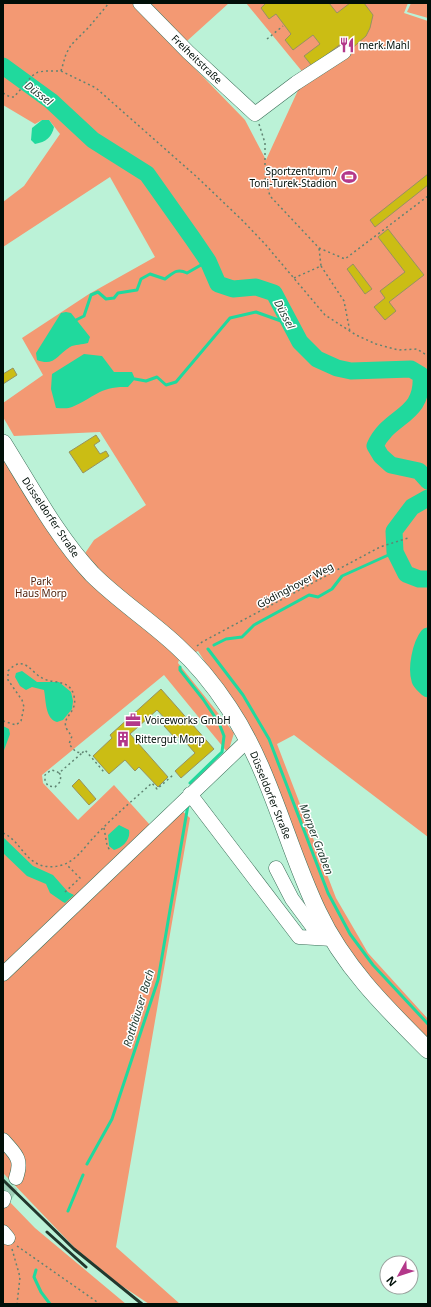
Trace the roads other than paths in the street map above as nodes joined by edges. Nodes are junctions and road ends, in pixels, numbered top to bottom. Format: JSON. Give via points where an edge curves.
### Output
{"nodes":[{"id":1,"x":140,"y":3,"type":"edge"},
{"id":2,"x":344,"y":52,"type":"dead end"},
{"id":3,"x":3,"y":443,"type":"edge"},
{"id":4,"x":248,"y":740,"type":"junction"},
{"id":5,"x":190,"y":794,"type":"junction"},
{"id":6,"x":276,"y":868,"type":"dead end"},
{"id":7,"x":327,"y":939,"type":"junction"},
{"id":8,"x":3,"y":974,"type":"edge"},
{"id":9,"x":428,"y":1050,"type":"edge"},
{"id":10,"x":3,"y":1140,"type":"edge"},
{"id":11,"x":16,"y":1178,"type":"tunnel mouth"}],
"edges":[{"from":1,"to":2,"type":"street","name":"Freiheitstraße","via":[[255,114],[296,83]]},
{"from":3,"to":4,"type":"main road","name":"Düsseldorfer Straße","via":[[68,544],[84,564],[112,593],[166,636],[193,662],[225,702]]},
{"from":4,"to":5,"type":"street"},
{"from":4,"to":7,"type":"main road","name":"Düsseldorfer Straße","via":[[264,772]]},
{"from":5,"to":7,"type":"street","via":[[299,937]]},
{"from":5,"to":8,"type":"street"},
{"from":6,"to":7,"type":"street","via":[[292,899]]},
{"from":7,"to":9,"type":"main road","name":"Düsseldorfer Straße","via":[[375,998]]},
{"from":10,"to":11,"type":"street","via":[[19,1160]]}]}
